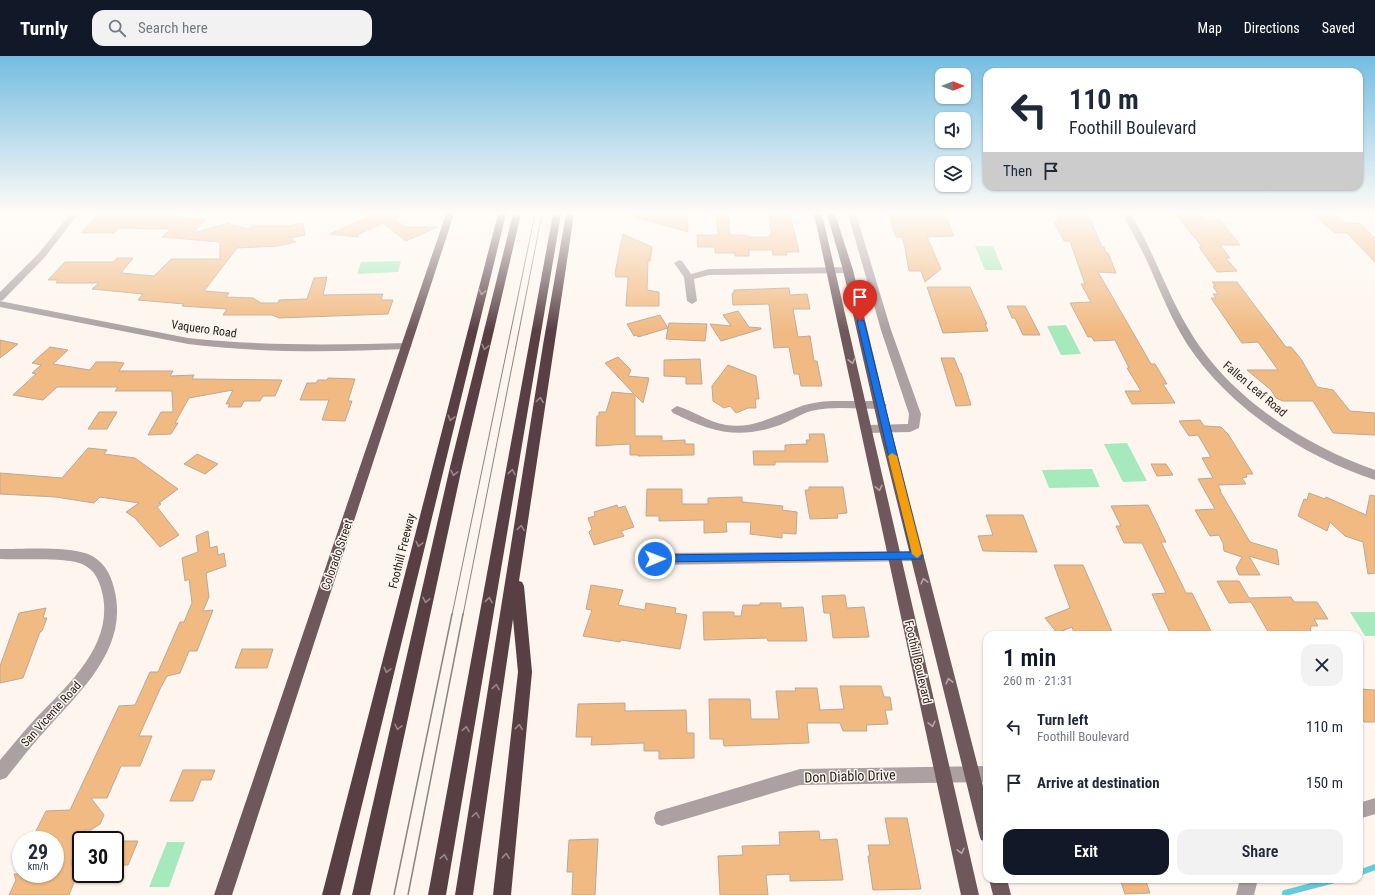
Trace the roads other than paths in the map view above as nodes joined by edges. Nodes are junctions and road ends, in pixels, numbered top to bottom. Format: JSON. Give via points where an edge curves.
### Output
{"nodes":[{"id":1,"x":43,"y":253,"type":"edge"},
{"id":2,"x":437,"y":253,"type":"edge"},
{"id":3,"x":492,"y":253,"type":"edge"},
{"id":4,"x":507,"y":253,"type":"edge"},
{"id":5,"x":550,"y":253,"type":"edge"},
{"id":6,"x":563,"y":253,"type":"edge"},
{"id":7,"x":827,"y":253,"type":"edge"},
{"id":8,"x":843,"y":253,"type":"edge"},
{"id":9,"x":863,"y":253,"type":"edge"},
{"id":10,"x":1149,"y":253,"type":"edge"},
{"id":11,"x":679,"y":263,"type":"dead end"},
{"id":12,"x":831,"y":270,"type":"junction"},
{"id":13,"x":848,"y":270,"type":"junction"},
{"id":14,"x":689,"y":277,"type":"junction"},
{"id":15,"x":0,"y":298,"type":"edge"},
{"id":16,"x":692,"y":301,"type":"dead end"},
{"id":17,"x":0,"y":304,"type":"edge"},
{"id":18,"x":407,"y":346,"type":"junction"},
{"id":19,"x":862,"y":405,"type":"junction"},
{"id":20,"x":881,"y":405,"type":"junction"},
{"id":21,"x":677,"y":410,"type":"dead end"},
{"id":22,"x":867,"y":429,"type":"junction"},
{"id":23,"x":885,"y":429,"type":"junction"},
{"id":24,"x":1375,"y":475,"type":"edge"},
{"id":25,"x":0,"y":554,"type":"edge"},
{"id":26,"x":894,"y":556,"type":"junction"},
{"id":27,"x":917,"y":556,"type":"junction"},
{"id":28,"x":655,"y":559,"type":"dead end"},
{"id":29,"x":515,"y":567,"type":"junction"},
{"id":30,"x":0,"y":772,"type":"edge"},
{"id":31,"x":943,"y":773,"type":"junction"},
{"id":32,"x":979,"y":773,"type":"edge"},
{"id":33,"x":983,"y":804,"type":"edge"},
{"id":34,"x":1375,"y":806,"type":"edge"},
{"id":35,"x":1363,"y":810,"type":"edge"},
{"id":36,"x":662,"y":818,"type":"dead end"},
{"id":37,"x":999,"y":883,"type":"edge"},
{"id":38,"x":1248,"y":883,"type":"edge"},
{"id":39,"x":223,"y":895,"type":"edge"},
{"id":40,"x":331,"y":895,"type":"edge"},
{"id":41,"x":361,"y":895,"type":"edge"},
{"id":42,"x":437,"y":895,"type":"edge"},
{"id":43,"x":464,"y":895,"type":"edge"},
{"id":44,"x":502,"y":895,"type":"edge"},
{"id":45,"x":970,"y":895,"type":"edge"},
{"id":46,"x":1002,"y":895,"type":"edge"},
{"id":47,"x":1245,"y":895,"type":"edge"}],
"edges":[{"from":1,"to":15,"type":"street"},
{"from":2,"to":18,"type":"main road","name":"Colorado Street"},
{"from":3,"to":40,"type":"highway","name":"Foothill Freeway","one_way":true},
{"from":4,"to":41,"type":"highway","one_way":true,"via":[[456,466]]},
{"from":42,"to":5,"type":"highway","one_way":true},
{"from":29,"to":6,"type":"highway","one_way":true},
{"from":7,"to":12,"type":"main road","name":"Foothill Boulevard"},
{"from":8,"to":13,"type":"main road","name":"Foothill Boulevard"},
{"from":9,"to":23,"type":"street","via":[[914,414],[915,425],[910,428]]},
{"from":10,"to":24,"type":"street","name":"Fallen Leaf Road","via":[[1187,335],[1210,368],[1263,415],[1294,437]]},
{"from":11,"to":14,"type":"street"},
{"from":12,"to":13,"type":"street"},
{"from":12,"to":14,"type":"street","via":[[709,272]]},
{"from":12,"to":19,"type":"main road","name":"Foothill Boulevard","one_way":true},
{"from":13,"to":20,"type":"main road","name":"Foothill Boulevard"},
{"from":14,"to":16,"type":"street"},
{"from":17,"to":18,"type":"street","name":"Vaquero Road","via":[[219,346],[324,349]]},
{"from":18,"to":39,"type":"main road","name":"Colorado Street"},
{"from":19,"to":20,"type":"street"},
{"from":19,"to":21,"type":"street","via":[[815,407],[756,428],[735,431],[706,425]]},
{"from":19,"to":22,"type":"main road","name":"Foothill Boulevard"},
{"from":20,"to":23,"type":"main road","name":"Foothill Boulevard"},
{"from":22,"to":23,"type":"street"},
{"from":22,"to":26,"type":"main road","name":"Foothill Boulevard","one_way":true},
{"from":23,"to":27,"type":"main road","name":"Foothill Boulevard"},
{"from":25,"to":30,"type":"street","name":"San Vicente Road","via":[[58,554],[85,559],[104,574],[111,601],[109,628],[97,658],[74,690]]},
{"from":26,"to":27,"type":"street"},
{"from":26,"to":28,"type":"street"},
{"from":26,"to":31,"type":"main road","name":"Foothill Boulevard","one_way":true},
{"from":32,"to":27,"type":"main road","name":"Foothill Boulevard","one_way":true},
{"from":43,"to":29,"type":"highway","one_way":true},
{"from":44,"to":29,"type":"highway","one_way":true,"via":[[525,672]]},
{"from":31,"to":32,"type":"street","name":"Don Diablo Drive"},
{"from":31,"to":36,"type":"street","name":"Don Diablo Drive","via":[[800,777]]},
{"from":31,"to":45,"type":"main road","name":"Foothill Boulevard","one_way":true},
{"from":32,"to":33,"type":"main road","name":"Foothill Boulevard"},
{"from":34,"to":35,"type":"street"},
{"from":37,"to":46,"type":"main road"},
{"from":38,"to":47,"type":"street"}]}
